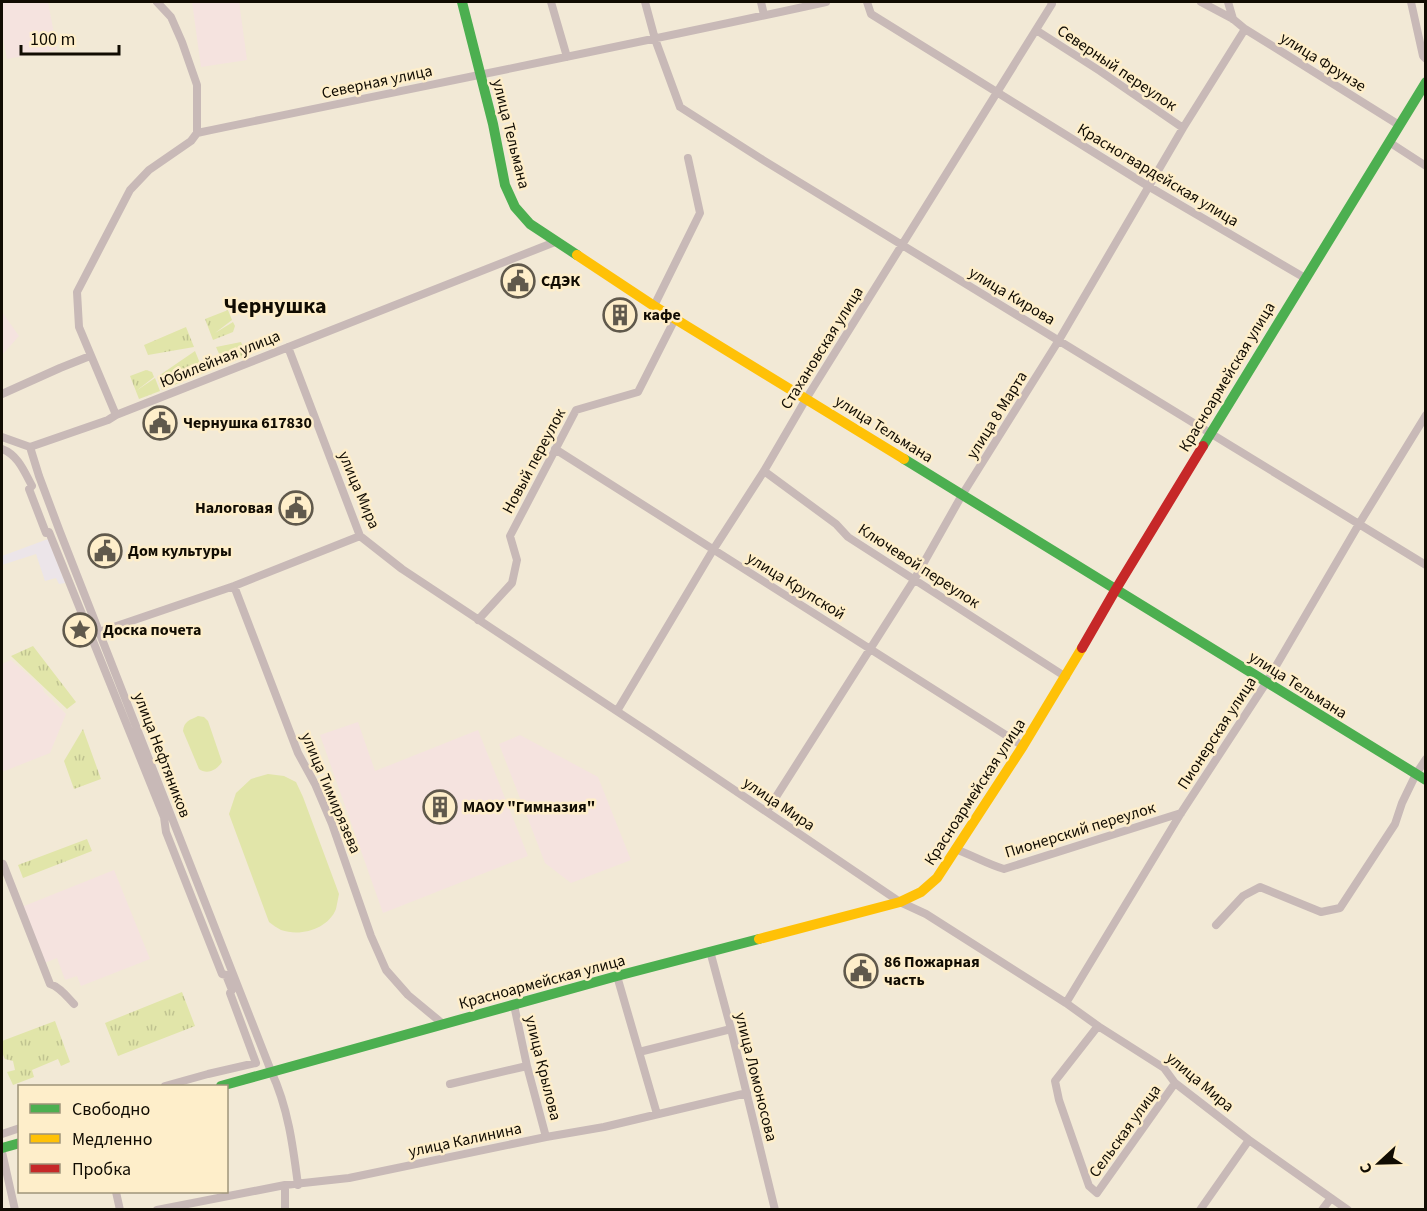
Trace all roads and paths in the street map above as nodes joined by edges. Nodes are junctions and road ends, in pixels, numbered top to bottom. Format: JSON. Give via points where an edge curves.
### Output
{"nodes":[{"id":1,"x":157,"y":2,"type":"edge"},
{"id":2,"x":462,"y":2,"type":"edge"},
{"id":3,"x":551,"y":2,"type":"edge"},
{"id":4,"x":645,"y":2,"type":"edge"},
{"id":5,"x":761,"y":2,"type":"edge"},
{"id":6,"x":826,"y":2,"type":"edge"},
{"id":7,"x":867,"y":2,"type":"edge"},
{"id":8,"x":1052,"y":2,"type":"edge"},
{"id":9,"x":1201,"y":2,"type":"edge"},
{"id":10,"x":1228,"y":2,"type":"edge"},
{"id":11,"x":1411,"y":2,"type":"edge"},
{"id":12,"x":764,"y":15,"type":"junction"},
{"id":13,"x":1233,"y":19,"type":"junction"},
{"id":14,"x":1245,"y":29,"type":"junction"},
{"id":15,"x":1036,"y":30,"type":"junction"},
{"id":16,"x":655,"y":39,"type":"junction"},
{"id":17,"x":567,"y":57,"type":"junction"},
{"id":18,"x":1425,"y":59,"type":"edge"},
{"id":19,"x":480,"y":74,"type":"junction"},
{"id":20,"x":1425,"y":82,"type":"edge"},
{"id":21,"x":998,"y":94,"type":"junction"},
{"id":22,"x":1399,"y":125,"type":"junction"},
{"id":23,"x":1183,"y":128,"type":"junction"},
{"id":24,"x":197,"y":134,"type":"junction"},
{"id":25,"x":1389,"y":142,"type":"junction"},
{"id":26,"x":688,"y":158,"type":"dead end"},
{"id":27,"x":1425,"y":166,"type":"edge"},
{"id":28,"x":1148,"y":186,"type":"junction"},
{"id":29,"x":555,"y":242,"type":"junction"},
{"id":30,"x":902,"y":245,"type":"junction"},
{"id":31,"x":1305,"y":278,"type":"junction"},
{"id":32,"x":654,"y":306,"type":"junction"},
{"id":33,"x":675,"y":319,"type":"junction"},
{"id":34,"x":1059,"y":340,"type":"junction"},
{"id":35,"x":288,"y":347,"type":"junction"},
{"id":36,"x":90,"y":356,"type":"junction"},
{"id":37,"x":2,"y":394,"type":"edge"},
{"id":38,"x":806,"y":399,"type":"junction"},
{"id":39,"x":116,"y":415,"type":"junction"},
{"id":40,"x":1425,"y":415,"type":"edge"},
{"id":41,"x":1210,"y":434,"type":"junction"},
{"id":42,"x":2,"y":437,"type":"edge"},
{"id":43,"x":30,"y":447,"type":"junction"},
{"id":44,"x":2,"y":449,"type":"edge"},
{"id":45,"x":555,"y":449,"type":"junction"},
{"id":46,"x":764,"y":471,"type":"junction"},
{"id":47,"x":962,"y":495,"type":"junction"},
{"id":48,"x":1359,"y":524,"type":"junction"},
{"id":49,"x":360,"y":536,"type":"junction"},
{"id":50,"x":713,"y":550,"type":"junction"},
{"id":51,"x":1425,"y":565,"type":"edge"},
{"id":52,"x":914,"y":580,"type":"junction"},
{"id":53,"x":234,"y":586,"type":"junction"},
{"id":54,"x":1116,"y":589,"type":"junction"},
{"id":55,"x":478,"y":620,"type":"junction"},
{"id":56,"x":99,"y":632,"type":"junction"},
{"id":57,"x":870,"y":649,"type":"junction"},
{"id":58,"x":1066,"y":677,"type":"junction"},
{"id":59,"x":1266,"y":683,"type":"junction"},
{"id":60,"x":617,"y":711,"type":"junction"},
{"id":61,"x":1023,"y":746,"type":"junction"},
{"id":62,"x":1425,"y":759,"type":"edge"},
{"id":63,"x":1421,"y":777,"type":"edge"},
{"id":64,"x":767,"y":811,"type":"junction"},
{"id":65,"x":1181,"y":813,"type":"junction"},
{"id":66,"x":955,"y":849,"type":"junction"},
{"id":67,"x":3,"y":864,"type":"edge"},
{"id":68,"x":900,"y":902,"type":"junction"},
{"id":69,"x":1216,"y":925,"type":"dead end"},
{"id":70,"x":710,"y":951,"type":"junction"},
{"id":71,"x":617,"y":976,"type":"junction"},
{"id":72,"x":1066,"y":1003,"type":"junction"},
{"id":73,"x":74,"y":1004,"type":"dead end"},
{"id":74,"x":514,"y":1005,"type":"junction"},
{"id":75,"x":443,"y":1024,"type":"junction"},
{"id":76,"x":1098,"y":1026,"type":"junction"},
{"id":77,"x":731,"y":1029,"type":"junction"},
{"id":78,"x":639,"y":1052,"type":"junction"},
{"id":79,"x":527,"y":1066,"type":"junction"},
{"id":80,"x":271,"y":1071,"type":"junction"},
{"id":81,"x":1176,"y":1083,"type":"junction"},
{"id":82,"x":450,"y":1084,"type":"dead end"},
{"id":83,"x":169,"y":1085,"type":"edge"},
{"id":84,"x":224,"y":1085,"type":"edge"},
{"id":85,"x":747,"y":1093,"type":"junction"},
{"id":86,"x":657,"y":1114,"type":"junction"},
{"id":87,"x":18,"y":1129,"type":"edge"},
{"id":88,"x":2,"y":1134,"type":"edge"},
{"id":89,"x":546,"y":1137,"type":"junction"},
{"id":90,"x":1250,"y":1140,"type":"junction"},
{"id":91,"x":18,"y":1144,"type":"edge"},
{"id":92,"x":2,"y":1148,"type":"edge"},
{"id":93,"x":2,"y":1152,"type":"edge"},
{"id":94,"x":285,"y":1185,"type":"junction"},
{"id":95,"x":298,"y":1185,"type":"junction"},
{"id":96,"x":116,"y":1193,"type":"edge"},
{"id":97,"x":1330,"y":1198,"type":"junction"},
{"id":98,"x":15,"y":1209,"type":"edge"},
{"id":99,"x":120,"y":1209,"type":"edge"},
{"id":100,"x":157,"y":1209,"type":"edge"},
{"id":101,"x":285,"y":1209,"type":"edge"},
{"id":102,"x":775,"y":1209,"type":"edge"},
{"id":103,"x":1200,"y":1209,"type":"edge"},
{"id":104,"x":1322,"y":1209,"type":"edge"},
{"id":105,"x":1348,"y":1209,"type":"edge"}],
"edges":[{"from":1,"to":24,"type":"street","via":[[171,17],[197,85]]},
{"from":2,"to":19,"type":"street","name":"улица Тельмана"},
{"from":3,"to":17,"type":"street"},
{"from":4,"to":16,"type":"street","name":"улица Кирова"},
{"from":5,"to":12,"type":"street"},
{"from":6,"to":12,"type":"street","name":"Северная улица"},
{"from":7,"to":21,"type":"street","name":"Красногвардейская улица","via":[[871,14]]},
{"from":8,"to":15,"type":"street","name":"Стахановская улица"},
{"from":9,"to":13,"type":"street","name":"улица Фрунзе"},
{"from":10,"to":13,"type":"street"},
{"from":11,"to":18,"type":"street"},
{"from":12,"to":16,"type":"street","name":"Северная улица"},
{"from":13,"to":14,"type":"street","name":"улица Фрунзе"},
{"from":14,"to":22,"type":"street","name":"улица Фрунзе"},
{"from":14,"to":23,"type":"street","name":"улица 8 Марта"},
{"from":15,"to":21,"type":"street","name":"Стахановская улица"},
{"from":15,"to":23,"type":"street","name":"Северный переулок"},
{"from":16,"to":17,"type":"street","name":"Северная улица"},
{"from":16,"to":30,"type":"street","name":"улица Кирова","via":[[680,107]]},
{"from":17,"to":19,"type":"street","name":"Северная улица"},
{"from":19,"to":24,"type":"street","name":"Северная улица"},
{"from":19,"to":29,"type":"street","name":"улица Тельмана","via":[[505,185],[515,207]]},
{"from":20,"to":22,"type":"street","name":"Красноармейская улица"},
{"from":21,"to":28,"type":"street","name":"Красногвардейская улица"},
{"from":21,"to":30,"type":"street","name":"Стахановская улица"},
{"from":22,"to":25,"type":"street","name":"Красноармейская улица"},
{"from":23,"to":28,"type":"street","name":"улица 8 Марта"},
{"from":24,"to":36,"type":"street","name":"Северная улица","via":[[130,190],[77,291],[79,327]]},
{"from":25,"to":27,"type":"street"},
{"from":25,"to":31,"type":"street","name":"Красноармейская улица"},
{"from":26,"to":32,"type":"street","via":[[700,213]]},
{"from":28,"to":31,"type":"street","name":"Красногвардейская улица"},
{"from":28,"to":34,"type":"street","name":"улица 8 Марта"},
{"from":29,"to":32,"type":"street","name":"улица Тельмана"},
{"from":29,"to":35,"type":"street","name":"Юбилейная улица"},
{"from":30,"to":34,"type":"street","name":"улица Кирова"},
{"from":30,"to":38,"type":"street","name":"Стахановская улица"},
{"from":31,"to":41,"type":"street","name":"Красноармейская улица"},
{"from":32,"to":33,"type":"street","name":"улица Тельмана"},
{"from":33,"to":38,"type":"street","name":"улица Тельмана"},
{"from":33,"to":45,"type":"street","name":"Новый переулок","via":[[638,392],[576,410]]},
{"from":34,"to":41,"type":"street","name":"улица Кирова"},
{"from":34,"to":47,"type":"street","name":"улица 8 Марта"},
{"from":35,"to":39,"type":"street","name":"Юбилейная улица"},
{"from":35,"to":49,"type":"street","name":"улица Мира"},
{"from":36,"to":37,"type":"street"},
{"from":36,"to":39,"type":"street","name":"Северная улица"},
{"from":38,"to":46,"type":"street","name":"Стахановская улица"},
{"from":38,"to":47,"type":"street","name":"улица Тельмана"},
{"from":39,"to":43,"type":"street","name":"Юбилейная улица"},
{"from":40,"to":48,"type":"street","name":"Пионерская улица"},
{"from":41,"to":48,"type":"street","name":"улица Кирова"},
{"from":41,"to":54,"type":"street","name":"Красноармейская улица"},
{"from":42,"to":43,"type":"street"},
{"from":43,"to":56,"type":"street","name":"улица Нефтяников"},
{"from":44,"to":83,"type":"street","via":[[21,464],[32,486],[29,489],[46,533],[50,532],[222,974],[232,990],[256,1063]]},
{"from":45,"to":50,"type":"street","name":"улица Крупской"},
{"from":45,"to":55,"type":"street","name":"Новый переулок","via":[[510,536],[517,560],[512,583]]},
{"from":46,"to":50,"type":"street","name":"Стахановская улица"},
{"from":46,"to":52,"type":"street","name":"Ключевой переулок","via":[[848,537]]},
{"from":47,"to":52,"type":"street","name":"улица 8 Марта"},
{"from":47,"to":54,"type":"street","name":"улица Тельмана"},
{"from":48,"to":51,"type":"street","name":"улица Кирова"},
{"from":48,"to":59,"type":"street","name":"Пионерская улица"},
{"from":49,"to":53,"type":"street"},
{"from":49,"to":55,"type":"street","name":"улица Мира"},
{"from":50,"to":57,"type":"street","name":"улица Крупской"},
{"from":50,"to":60,"type":"street","name":"Стахановская улица"},
{"from":52,"to":57,"type":"street","name":"улица 8 Марта"},
{"from":52,"to":58,"type":"street","name":"Ключевой переулок"},
{"from":53,"to":56,"type":"street"},
{"from":53,"to":75,"type":"street","name":"улица Тимирязева","via":[[298,753],[332,824],[386,970],[408,995]]},
{"from":54,"to":58,"type":"street","name":"Красноармейская улица"},
{"from":54,"to":59,"type":"street","name":"улица Тельмана"},
{"from":55,"to":60,"type":"street","name":"улица Мира"},
{"from":56,"to":80,"type":"street","name":"улица Нефтяников"},
{"from":57,"to":61,"type":"street","name":"улица Крупской"},
{"from":57,"to":64,"type":"street","name":"улица 8 Марта"},
{"from":58,"to":61,"type":"street","name":"Красноармейская улица"},
{"from":59,"to":63,"type":"street","name":"улица Тельмана"},
{"from":59,"to":65,"type":"street","name":"Пионерская улица"},
{"from":60,"to":64,"type":"street","name":"улица Мира"},
{"from":61,"to":66,"type":"street","name":"Красноармейская улица"},
{"from":62,"to":63,"type":"street"},
{"from":63,"to":69,"type":"street","via":[[1340,908],[1321,912],[1260,887],[1243,896]]},
{"from":64,"to":68,"type":"street","name":"улица Мира"},
{"from":65,"to":66,"type":"street","name":"Пионерский переулок","via":[[1004,870]]},
{"from":65,"to":72,"type":"street","name":"Пионерская улица"},
{"from":66,"to":68,"type":"street","name":"Красноармейская улица","via":[[938,878]]},
{"from":67,"to":73,"type":"street","via":[[50,984]]},
{"from":68,"to":70,"type":"street","name":"Красноармейская улица"},
{"from":68,"to":72,"type":"street","name":"улица Мира","via":[[927,914]]},
{"from":70,"to":71,"type":"street","name":"Красноармейская улица"},
{"from":70,"to":77,"type":"street","name":"улица Ломоносова"},
{"from":71,"to":74,"type":"street","name":"Красноармейская улица"},
{"from":71,"to":78,"type":"street"},
{"from":72,"to":76,"type":"street","name":"улица Мира"},
{"from":74,"to":75,"type":"street","name":"Красноармейская улица"},
{"from":74,"to":79,"type":"street","name":"улица Крылова"},
{"from":75,"to":80,"type":"street","name":"Красноармейская улица"},
{"from":76,"to":81,"type":"street","name":"улица Мира","via":[[1164,1068]]},
{"from":76,"to":81,"type":"street","name":"Сельская улица","via":[[1055,1081],[1089,1186],[1097,1193]]},
{"from":77,"to":78,"type":"street"},
{"from":77,"to":85,"type":"street","name":"улица Ломоносова"},
{"from":78,"to":86,"type":"street"},
{"from":79,"to":82,"type":"street"},
{"from":79,"to":89,"type":"street","name":"улица Крылова"},
{"from":80,"to":84,"type":"street","name":"Красноармейская улица"},
{"from":80,"to":95,"type":"street","name":"улица Нефтяников","via":[[292,1140]]},
{"from":81,"to":90,"type":"street","name":"улица Мира"},
{"from":85,"to":86,"type":"street","name":"улица Калинина"},
{"from":85,"to":102,"type":"street","name":"улица Ломоносова"},
{"from":86,"to":89,"type":"street","name":"улица Калинина"},
{"from":87,"to":88,"type":"street"},
{"from":89,"to":95,"type":"street","name":"улица Калинина"},
{"from":90,"to":97,"type":"street","name":"улица Мира"},
{"from":90,"to":103,"type":"street"},
{"from":91,"to":92,"type":"street"},
{"from":93,"to":98,"type":"street"},
{"from":94,"to":95,"type":"street","name":"улица Калинина"},
{"from":94,"to":100,"type":"street","name":"улица Калинина"},
{"from":94,"to":101,"type":"street"},
{"from":96,"to":99,"type":"street"},
{"from":97,"to":104,"type":"street"},
{"from":97,"to":105,"type":"street","name":"улица Мира"}]}
